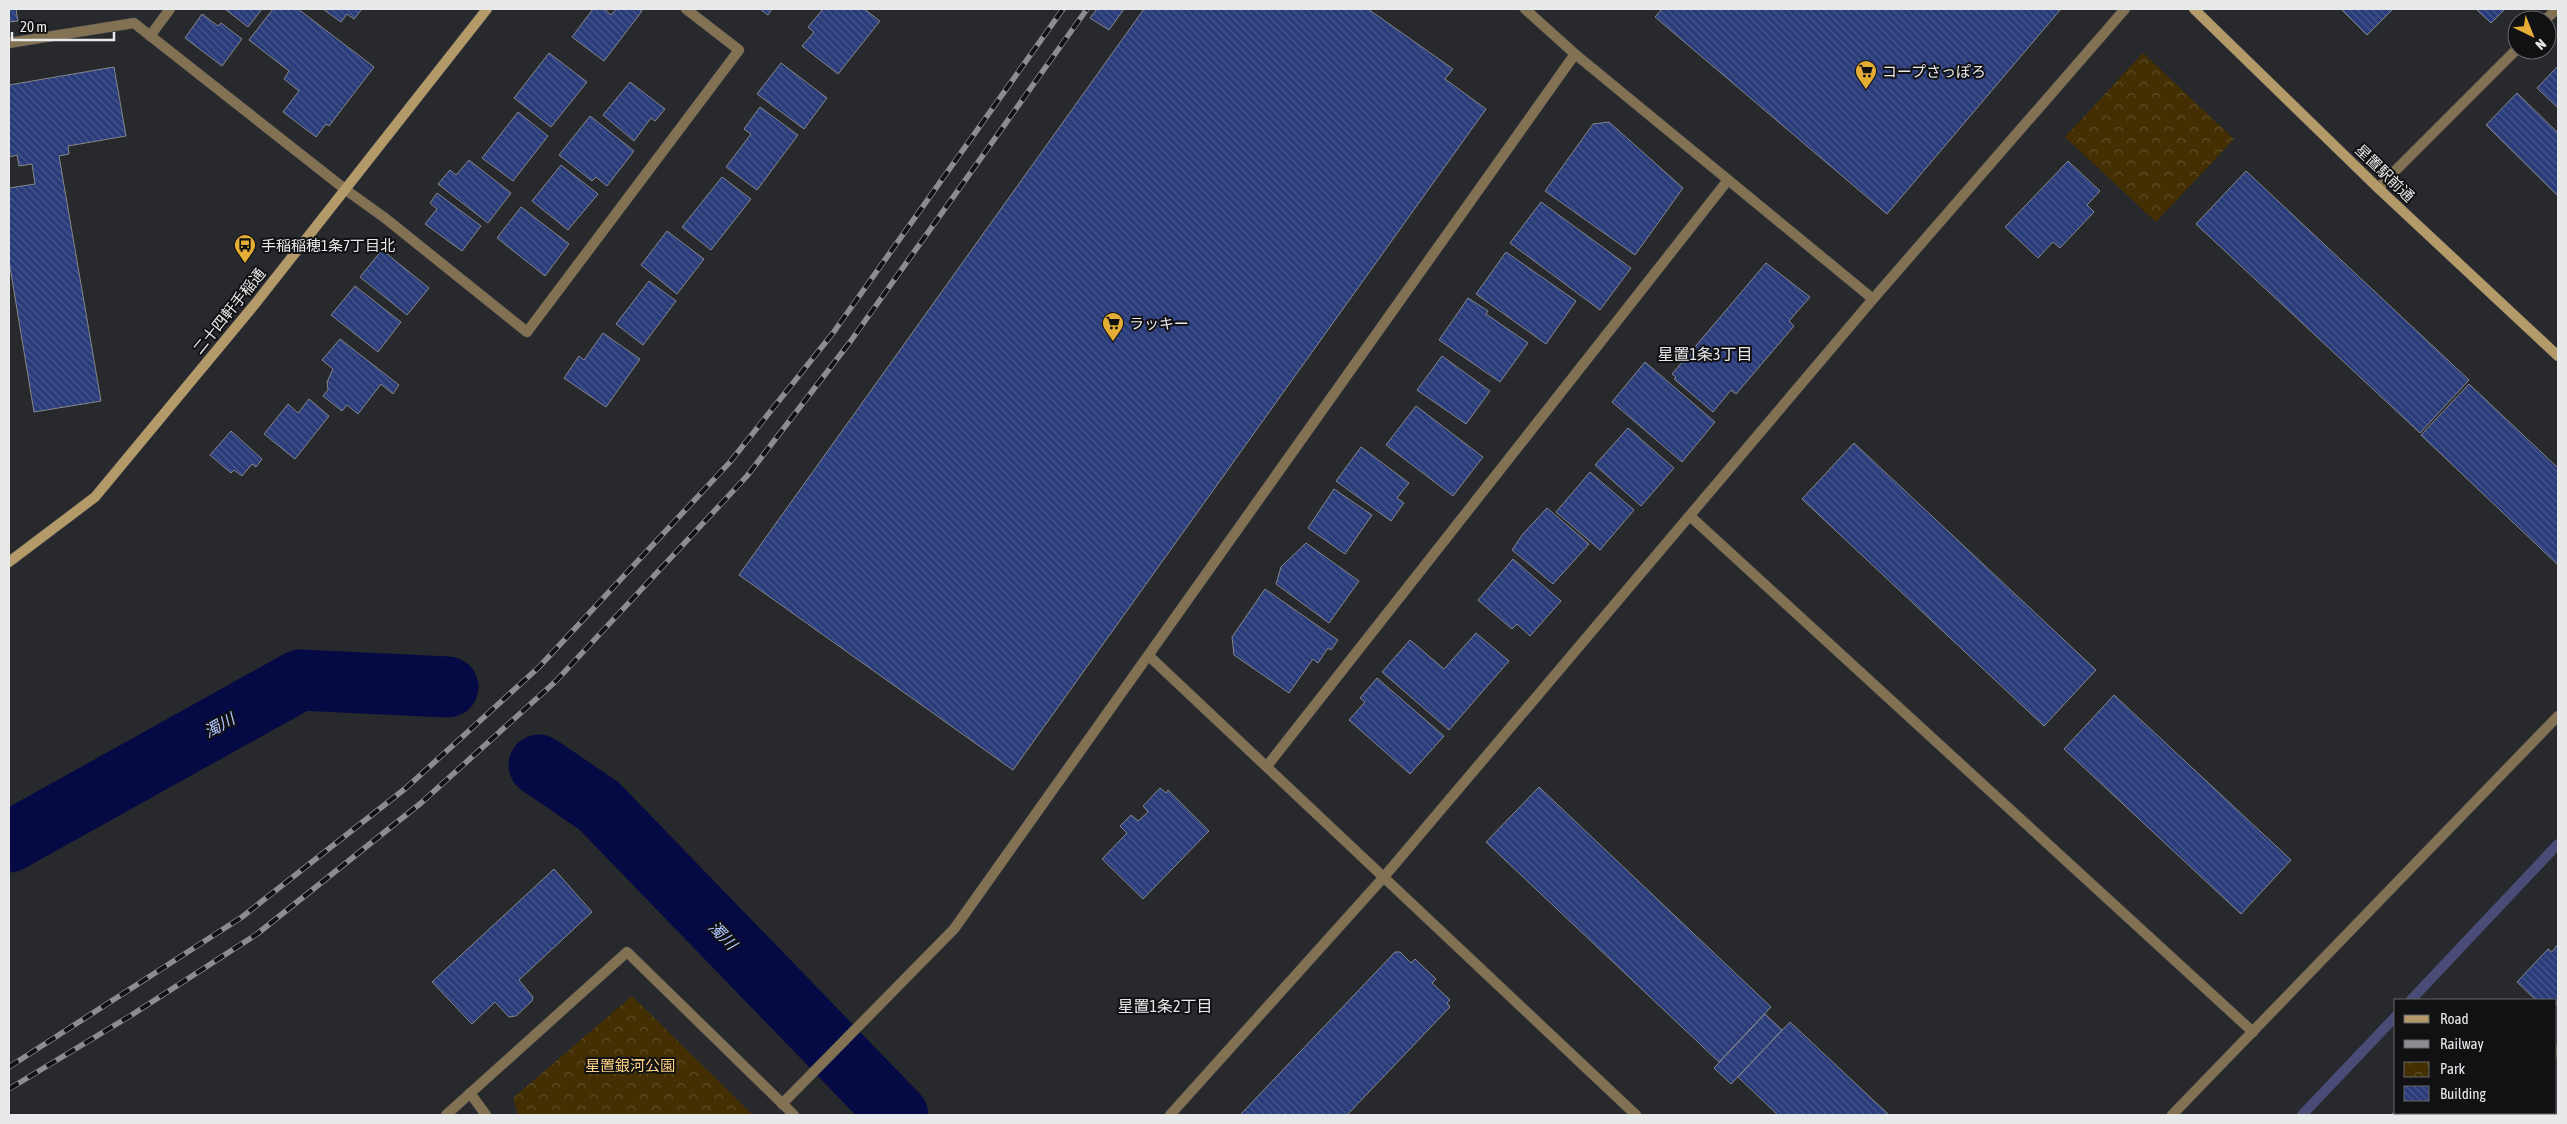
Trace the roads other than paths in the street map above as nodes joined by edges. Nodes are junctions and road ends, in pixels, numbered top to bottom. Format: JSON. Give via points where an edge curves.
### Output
{"nodes":[{"id":1,"x":170,"y":9,"type":"edge"},
{"id":2,"x":487,"y":9,"type":"edge"},
{"id":3,"x":686,"y":9,"type":"edge"},
{"id":4,"x":1524,"y":9,"type":"edge"},
{"id":5,"x":2125,"y":9,"type":"edge"},
{"id":6,"x":2194,"y":9,"type":"edge"},
{"id":7,"x":150,"y":36,"type":"junction"},
{"id":8,"x":9,"y":44,"type":"edge"},
{"id":9,"x":1575,"y":54,"type":"junction"},
{"id":10,"x":2507,"y":58,"type":"edge"},
{"id":11,"x":1728,"y":180,"type":"junction"},
{"id":12,"x":2378,"y":188,"type":"junction"},
{"id":13,"x":346,"y":190,"type":"junction"},
{"id":14,"x":1873,"y":299,"type":"junction"},
{"id":15,"x":2558,"y":356,"type":"edge"},
{"id":16,"x":1690,"y":516,"type":"junction"},
{"id":17,"x":9,"y":562,"type":"edge"},
{"id":18,"x":1149,"y":656,"type":"junction"},
{"id":19,"x":2558,"y":716,"type":"edge"},
{"id":20,"x":1266,"y":766,"type":"junction"},
{"id":21,"x":1382,"y":878,"type":"junction"},
{"id":22,"x":2253,"y":1032,"type":"junction"},
{"id":23,"x":470,"y":1094,"type":"junction"},
{"id":24,"x":782,"y":1104,"type":"junction"},
{"id":25,"x":446,"y":1115,"type":"edge"},
{"id":26,"x":486,"y":1115,"type":"edge"},
{"id":27,"x":794,"y":1115,"type":"edge"},
{"id":28,"x":1170,"y":1115,"type":"edge"},
{"id":29,"x":1636,"y":1115,"type":"edge"},
{"id":30,"x":2172,"y":1115,"type":"edge"}],
"edges":[{"from":1,"to":7,"type":"street"},
{"from":2,"to":13,"type":"street","name":"二十四軒手稲通"},
{"from":3,"to":13,"type":"street","via":[[739,50],[527,332]]},
{"from":4,"to":9,"type":"street"},
{"from":5,"to":14,"type":"street"},
{"from":6,"to":12,"type":"street","name":"星置駅前通"},
{"from":7,"to":8,"type":"street","via":[[134,23]]},
{"from":7,"to":13,"type":"street"},
{"from":9,"to":11,"type":"street"},
{"from":9,"to":18,"type":"street"},
{"from":10,"to":12,"type":"street"},
{"from":11,"to":14,"type":"street"},
{"from":11,"to":20,"type":"street"},
{"from":12,"to":15,"type":"street","name":"星置駅前通"},
{"from":13,"to":17,"type":"street","name":"二十四軒手稲通","via":[[95,497]]},
{"from":14,"to":16,"type":"street"},
{"from":16,"to":21,"type":"street"},
{"from":16,"to":22,"type":"street"},
{"from":18,"to":20,"type":"street"},
{"from":18,"to":24,"type":"street","via":[[954,930]]},
{"from":19,"to":22,"type":"street"},
{"from":20,"to":21,"type":"street"},
{"from":21,"to":28,"type":"street"},
{"from":21,"to":29,"type":"street"},
{"from":22,"to":30,"type":"street"},
{"from":23,"to":24,"type":"street","via":[[627,952]]},
{"from":23,"to":25,"type":"street"},
{"from":23,"to":26,"type":"street"},
{"from":24,"to":27,"type":"street"}]}
